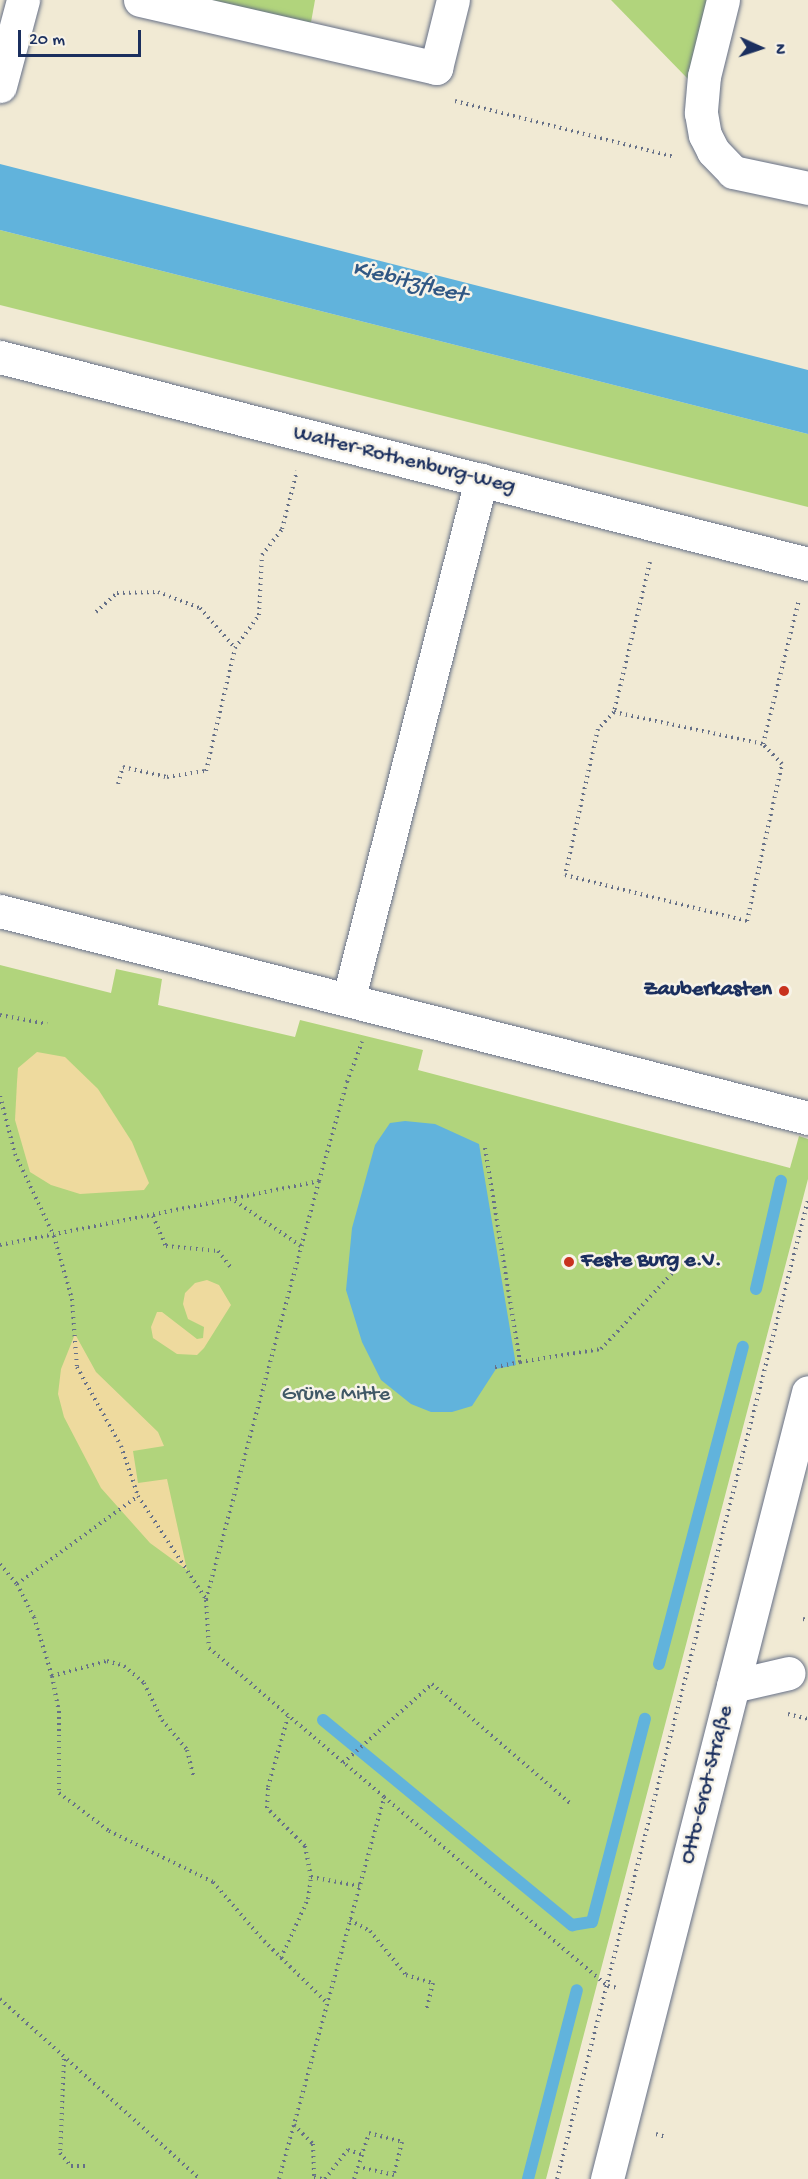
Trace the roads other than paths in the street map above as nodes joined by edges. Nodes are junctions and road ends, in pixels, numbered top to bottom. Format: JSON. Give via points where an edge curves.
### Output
{"nodes":[{"id":1,"x":23,"y":0,"type":"edge"},
{"id":2,"x":140,"y":0,"type":"edge"},
{"id":3,"x":453,"y":0,"type":"edge"},
{"id":4,"x":723,"y":0,"type":"edge"},
{"id":5,"x":0,"y":86,"type":"edge"},
{"id":6,"x":808,"y":189,"type":"edge"},
{"id":7,"x":0,"y":357,"type":"edge"},
{"id":8,"x":481,"y":480,"type":"junction"},
{"id":9,"x":808,"y":564,"type":"edge"},
{"id":10,"x":0,"y":911,"type":"edge"},
{"id":11,"x":349,"y":997,"type":"junction"},
{"id":12,"x":808,"y":1118,"type":"edge"},
{"id":13,"x":808,"y":1392,"type":"edge"},
{"id":14,"x":789,"y":1673,"type":"dead end"},
{"id":15,"x":733,"y":1686,"type":"junction"},
{"id":16,"x":615,"y":2177,"type":"edge"}],
"edges":[{"from":1,"to":5,"type":"street"},
{"from":2,"to":3,"type":"street","via":[[436,68]]},
{"from":4,"to":6,"type":"street","via":[[704,76],[701,113],[713,151],[733,172]]},
{"from":7,"to":8,"type":"street","name":"Walter-Rothenburg-Weg"},
{"from":8,"to":9,"type":"street","name":"Walter-Rothenburg-Weg"},
{"from":8,"to":11,"type":"street"},
{"from":10,"to":11,"type":"street"},
{"from":11,"to":12,"type":"street"},
{"from":13,"to":15,"type":"street","name":"Otto-Grot-Straße"},
{"from":14,"to":15,"type":"street"},
{"from":15,"to":16,"type":"street","name":"Otto-Grot-Straße","via":[[654,1997]]}]}
